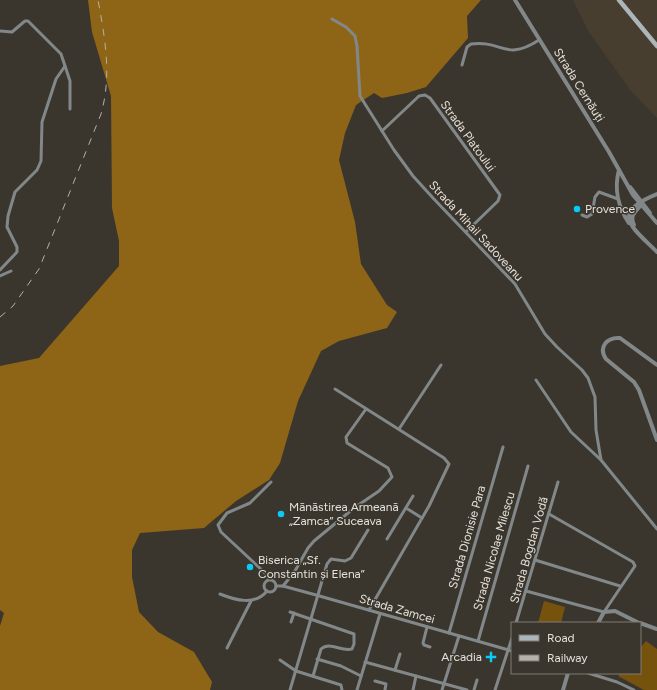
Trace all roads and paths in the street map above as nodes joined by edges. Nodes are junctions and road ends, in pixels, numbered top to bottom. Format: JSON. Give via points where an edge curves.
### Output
{"nodes":[{"id":1,"x":515,"y":0,"type":"edge"},
{"id":2,"x":619,"y":0,"type":"edge"},
{"id":3,"x":332,"y":19,"type":"dead end"},
{"id":4,"x":0,"y":31,"type":"edge"},
{"id":5,"x":539,"y":40,"type":"junction"},
{"id":6,"x":657,"y":46,"type":"edge"},
{"id":7,"x":462,"y":65,"type":"dead end"},
{"id":8,"x":65,"y":66,"type":"junction"},
{"id":9,"x":70,"y":109,"type":"dead end"},
{"id":10,"x":382,"y":131,"type":"junction"},
{"id":11,"x":619,"y":170,"type":"junction"},
{"id":12,"x":657,"y":194,"type":"edge"},
{"id":13,"x":618,"y":199,"type":"junction"},
{"id":14,"x":641,"y":204,"type":"junction"},
{"id":15,"x":582,"y":215,"type":"dead end"},
{"id":16,"x":657,"y":223,"type":"edge"},
{"id":17,"x":630,"y":225,"type":"junction"},
{"id":18,"x":466,"y":232,"type":"junction"},
{"id":19,"x":639,"y":234,"type":"junction"},
{"id":20,"x":657,"y":252,"type":"edge"},
{"id":21,"x":0,"y":270,"type":"edge"},
{"id":22,"x":11,"y":271,"type":"dead end"},
{"id":23,"x":0,"y":276,"type":"edge"},
{"id":24,"x":441,"y":365,"type":"dead end"},
{"id":25,"x":657,"y":365,"type":"edge"},
{"id":26,"x":536,"y":380,"type":"dead end"},
{"id":27,"x":335,"y":389,"type":"dead end"},
{"id":28,"x":366,"y":409,"type":"junction"},
{"id":29,"x":399,"y":430,"type":"junction"},
{"id":30,"x":657,"y":440,"type":"edge"},
{"id":31,"x":503,"y":447,"type":"dead end"},
{"id":32,"x":602,"y":460,"type":"junction"},
{"id":33,"x":528,"y":466,"type":"dead end"},
{"id":34,"x":271,"y":482,"type":"dead end"},
{"id":35,"x":558,"y":482,"type":"dead end"},
{"id":36,"x":413,"y":496,"type":"dead end"},
{"id":37,"x":406,"y":508,"type":"junction"},
{"id":38,"x":548,"y":514,"type":"junction"},
{"id":39,"x":422,"y":518,"type":"junction"},
{"id":40,"x":657,"y":529,"type":"edge"},
{"id":41,"x":368,"y":530,"type":"dead end"},
{"id":42,"x":388,"y":539,"type":"dead end"},
{"id":43,"x":535,"y":560,"type":"junction"},
{"id":44,"x":269,"y":580,"type":"junction"},
{"id":45,"x":276,"y":586,"type":"junction"},
{"id":46,"x":283,"y":586,"type":"junction"},
{"id":47,"x":620,"y":586,"type":"junction"},
{"id":48,"x":267,"y":591,"type":"junction"},
{"id":49,"x":526,"y":591,"type":"junction"},
{"id":50,"x":220,"y":594,"type":"dead end"},
{"id":51,"x":318,"y":595,"type":"junction"},
{"id":52,"x":251,"y":600,"type":"junction"},
{"id":53,"x":369,"y":610,"type":"junction"},
{"id":54,"x":604,"y":612,"type":"junction"},
{"id":55,"x":380,"y":614,"type":"junction"},
{"id":56,"x":311,"y":619,"type":"junction"},
{"id":57,"x":291,"y":622,"type":"dead end"},
{"id":58,"x":516,"y":622,"type":"edge"},
{"id":59,"x":599,"y":622,"type":"edge"},
{"id":60,"x":637,"y":622,"type":"edge"},
{"id":61,"x":641,"y":624,"type":"edge"},
{"id":62,"x":427,"y":627,"type":"junction"},
{"id":63,"x":657,"y":629,"type":"edge"},
{"id":64,"x":448,"y":633,"type":"junction"},
{"id":65,"x":459,"y":636,"type":"junction"},
{"id":66,"x":478,"y":641,"type":"junction"},
{"id":67,"x":430,"y":647,"type":"dead end"},
{"id":68,"x":227,"y":648,"type":"dead end"},
{"id":69,"x":510,"y":651,"type":"edge"},
{"id":70,"x":400,"y":654,"type":"dead end"},
{"id":71,"x":318,"y":659,"type":"junction"},
{"id":72,"x":280,"y":660,"type":"dead end"},
{"id":73,"x":365,"y":662,"type":"junction"},
{"id":74,"x":395,"y":670,"type":"junction"},
{"id":75,"x":296,"y":671,"type":"junction"},
{"id":76,"x":570,"y":674,"type":"edge"},
{"id":77,"x":591,"y":674,"type":"edge"},
{"id":78,"x":313,"y":676,"type":"junction"},
{"id":79,"x":361,"y":676,"type":"junction"},
{"id":80,"x":416,"y":676,"type":"junction"},
{"id":81,"x":477,"y":680,"type":"dead end"},
{"id":82,"x":375,"y":681,"type":"dead end"},
{"id":83,"x":444,"y":684,"type":"junction"},
{"id":84,"x":290,"y":690,"type":"edge"},
{"id":85,"x":342,"y":690,"type":"edge"},
{"id":86,"x":357,"y":690,"type":"edge"},
{"id":87,"x":385,"y":690,"type":"edge"},
{"id":88,"x":412,"y":690,"type":"edge"},
{"id":89,"x":442,"y":690,"type":"edge"},
{"id":90,"x":467,"y":690,"type":"edge"},
{"id":91,"x":474,"y":690,"type":"edge"},
{"id":92,"x":495,"y":690,"type":"edge"},
{"id":93,"x":563,"y":690,"type":"edge"},
{"id":94,"x":634,"y":690,"type":"edge"}],
"edges":[{"from":1,"to":5,"type":"street","name":"Strada Cernăuți"},
{"from":2,"to":6,"type":"main road"},
{"from":3,"to":10,"type":"street","name":"Strada Mihail Sadoveanu","via":[[346,27],[354,36],[360,96]]},
{"from":4,"to":8,"type":"street","via":[[12,32],[28,21],[59,51]]},
{"from":5,"to":7,"type":"street","via":[[528,47],[513,51],[488,44],[470,44]]},
{"from":5,"to":11,"type":"street","name":"Strada Cernăuți"},
{"from":8,"to":9,"type":"street","via":[[70,81]]},
{"from":8,"to":21,"type":"street","via":[[56,79],[42,122],[41,161],[37,170],[15,192],[8,216],[7,227],[17,248],[16,252]]},
{"from":10,"to":18,"type":"street","name":"Strada Mihail Sadoveanu","via":[[413,176]]},
{"from":10,"to":18,"type":"street","name":"Strada Platoului","via":[[419,96],[425,95],[430,98],[500,195],[498,201]]},
{"from":11,"to":13,"type":"street","via":[[616,182]]},
{"from":11,"to":14,"type":"street","name":"Strada Cernăuți"},
{"from":12,"to":14,"type":"street"},
{"from":13,"to":15,"type":"street","via":[[602,192],[597,193],[592,214],[587,217]]},
{"from":13,"to":17,"type":"street"},
{"from":14,"to":16,"type":"street","name":"Strada Cernăuți"},
{"from":14,"to":17,"type":"street","via":[[629,213]]},
{"from":14,"to":19,"type":"street","via":[[632,217]]},
{"from":17,"to":19,"type":"street"},
{"from":18,"to":32,"type":"street","name":"Strada Mihail Sadoveanu","via":[[515,284],[551,341],[588,378],[594,397],[596,430]]},
{"from":19,"to":20,"type":"street"},
{"from":22,"to":23,"type":"street"},
{"from":24,"to":29,"type":"street"},
{"from":25,"to":30,"type":"street","via":[[620,338],[614,337],[605,343],[603,354],[606,359],[634,382],[639,390]]},
{"from":26,"to":32,"type":"street","name":"Strada Mihail Sadoveanu","via":[[571,432]]},
{"from":27,"to":28,"type":"street"},
{"from":28,"to":29,"type":"street"},
{"from":28,"to":46,"type":"street","via":[[346,437],[347,443],[388,468],[392,477],[379,491],[314,541]]},
{"from":29,"to":39,"type":"street","via":[[444,458],[448,464]]},
{"from":31,"to":64,"type":"street","name":"Strada Dionisie Para"},
{"from":32,"to":40,"type":"street","name":"Strada Mihail Sadoveanu"},
{"from":33,"to":66,"type":"street","name":"Strada Nicolae Milescu"},
{"from":34,"to":44,"type":"street","via":[[250,502],[227,513],[218,525],[221,532],[264,572]]},
{"from":35,"to":38,"type":"street","name":"Strada Bogdan Vodă"},
{"from":36,"to":37,"type":"street"},
{"from":37,"to":39,"type":"street"},
{"from":37,"to":42,"type":"street"},
{"from":38,"to":43,"type":"street","name":"Strada Bogdan Vodă"},
{"from":38,"to":47,"type":"street","via":[[578,529],[635,565]]},
{"from":39,"to":53,"type":"street"},
{"from":41,"to":51,"type":"street","via":[[351,558],[328,562]]},
{"from":43,"to":47,"type":"street"},
{"from":43,"to":49,"type":"street","name":"Strada Bogdan Vodă"},
{"from":44,"to":45,"type":"street","via":[[273,580]]},
{"from":44,"to":48,"type":"street","via":[[265,581],[264,585]]},
{"from":45,"to":46,"type":"street","name":"Strada Zamcei"},
{"from":45,"to":48,"type":"street","via":[[273,591]]},
{"from":46,"to":51,"type":"street","name":"Strada Zamcei"},
{"from":47,"to":54,"type":"street"},
{"from":48,"to":52,"type":"street"},
{"from":49,"to":54,"type":"street"},
{"from":49,"to":58,"type":"street","name":"Strada Bogdan Vodă"},
{"from":50,"to":52,"type":"street"},
{"from":51,"to":53,"type":"street","name":"Strada Zamcei"},
{"from":51,"to":56,"type":"street"},
{"from":52,"to":68,"type":"street"},
{"from":53,"to":55,"type":"street","name":"Strada Zamcei"},
{"from":54,"to":59,"type":"street"},
{"from":54,"to":60,"type":"street","via":[[614,611]]},
{"from":55,"to":62,"type":"street","name":"Strada Zamcei"},
{"from":55,"to":73,"type":"street"},
{"from":56,"to":57,"type":"street","via":[[292,612]]},
{"from":56,"to":71,"type":"street","via":[[352,632],[355,638],[352,649],[324,646]]},
{"from":56,"to":75,"type":"street"},
{"from":61,"to":63,"type":"street"},
{"from":62,"to":64,"type":"street","name":"Strada Zamcei"},
{"from":62,"to":67,"type":"street","via":[[422,643]]},
{"from":64,"to":65,"type":"street","name":"Strada Zamcei"},
{"from":65,"to":66,"type":"street","name":"Strada Zamcei"},
{"from":65,"to":83,"type":"street"},
{"from":66,"to":69,"type":"street","name":"Strada Zamcei"},
{"from":69,"to":92,"type":"street"},
{"from":70,"to":74,"type":"street"},
{"from":71,"to":78,"type":"street"},
{"from":71,"to":79,"type":"street"},
{"from":72,"to":75,"type":"street"},
{"from":73,"to":74,"type":"street"},
{"from":73,"to":79,"type":"street"},
{"from":74,"to":80,"type":"street"},
{"from":75,"to":78,"type":"street"},
{"from":75,"to":84,"type":"street"},
{"from":76,"to":93,"type":"street"},
{"from":77,"to":94,"type":"street"},
{"from":78,"to":85,"type":"street","via":[[341,685]]},
{"from":79,"to":86,"type":"street"},
{"from":80,"to":83,"type":"street"},
{"from":80,"to":88,"type":"street"},
{"from":81,"to":91,"type":"street"},
{"from":82,"to":87,"type":"street","via":[[386,684]]},
{"from":83,"to":89,"type":"street"},
{"from":83,"to":90,"type":"street"}]}
